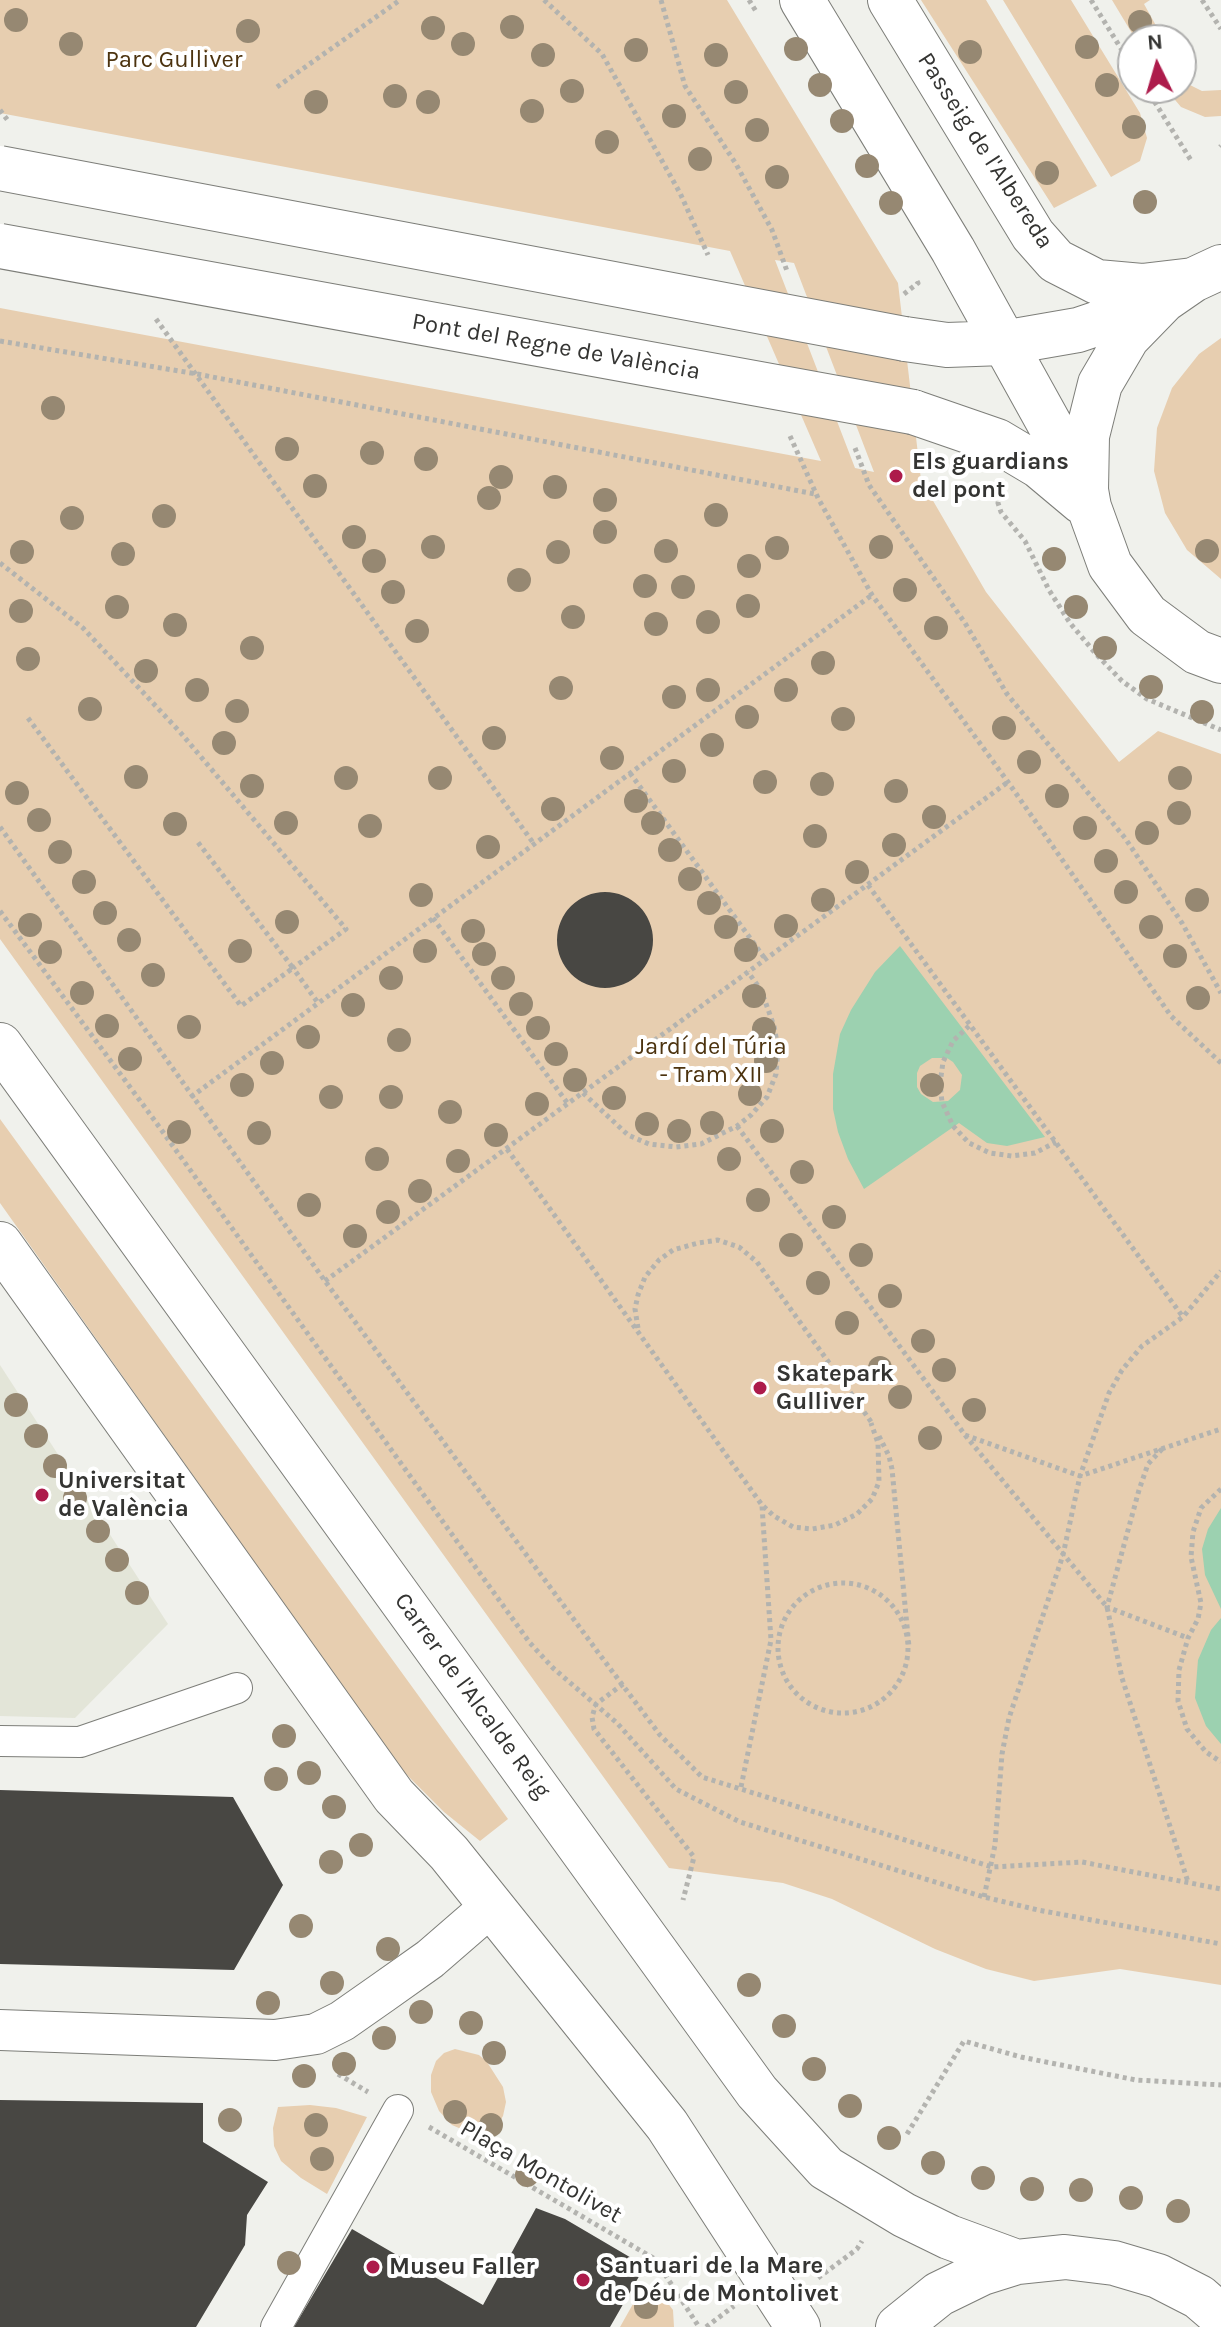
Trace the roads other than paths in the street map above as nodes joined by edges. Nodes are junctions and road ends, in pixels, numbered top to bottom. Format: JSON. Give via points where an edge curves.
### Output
{"nodes":[{"id":1,"x":802,"y":0,"type":"edge"},
{"id":2,"x":890,"y":0,"type":"edge"},
{"id":3,"x":0,"y":168,"type":"edge"},
{"id":4,"x":0,"y":246,"type":"edge"},
{"id":5,"x":1193,"y":283,"type":"edge"},
{"id":6,"x":1003,"y":343,"type":"junction"},
{"id":7,"x":1087,"y":498,"type":"junction"},
{"id":8,"x":1221,"y":661,"type":"edge"},
{"id":9,"x":0,"y":1045,"type":"edge"},
{"id":10,"x":0,"y":1244,"type":"edge"},
{"id":11,"x":237,"y":1688,"type":"dead end"},
{"id":12,"x":0,"y":1741,"type":"edge"},
{"id":13,"x":490,"y":1907,"type":"junction"},
{"id":14,"x":0,"y":2030,"type":"edge"},
{"id":15,"x":398,"y":2110,"type":"road end"},
{"id":16,"x":1017,"y":2262,"type":"junction"},
{"id":17,"x":791,"y":2315,"type":"edge"},
{"id":18,"x":1221,"y":2316,"type":"edge"},
{"id":19,"x":276,"y":2327,"type":"edge"},
{"id":20,"x":898,"y":2327,"type":"edge"}],
"edges":[{"from":1,"to":6,"type":"main road"},
{"from":2,"to":5,"type":"main road","name":"Passeig de l'Albereda","via":[[1033,235],[1056,261],[1097,282]]},
{"from":3,"to":6,"type":"main road","bridge":true,"via":[[905,339],[947,345]]},
{"from":4,"to":7,"type":"main road","name":"Pont del Regne de València","bridge":true,"via":[[913,412],[997,441]]},
{"from":5,"to":6,"type":"main road","via":[[1078,330]]},
{"from":5,"to":7,"type":"main road","via":[[1127,338],[1100,384],[1087,436]]},
{"from":6,"to":7,"type":"main road"},
{"from":7,"to":8,"type":"main road","via":[[1110,565],[1147,615],[1197,652]]},
{"from":9,"to":16,"type":"main road","name":"Carrer de l'Alcalde Reig","via":[[757,2092],[826,2168],[949,2237]]},
{"from":10,"to":13,"type":"main road","via":[[394,1796],[449,1853]]},
{"from":11,"to":12,"type":"street","via":[[80,1742]]},
{"from":13,"to":14,"type":"street","via":[[430,1959],[316,2034],[275,2040]]},
{"from":13,"to":17,"type":"main road","via":[[667,2125]]},
{"from":15,"to":19,"type":"street"},
{"from":16,"to":18,"type":"main road","via":[[1065,2257],[1114,2263],[1158,2276],[1199,2297]]},
{"from":16,"to":20,"type":"main road","via":[[939,2294]]}]}
